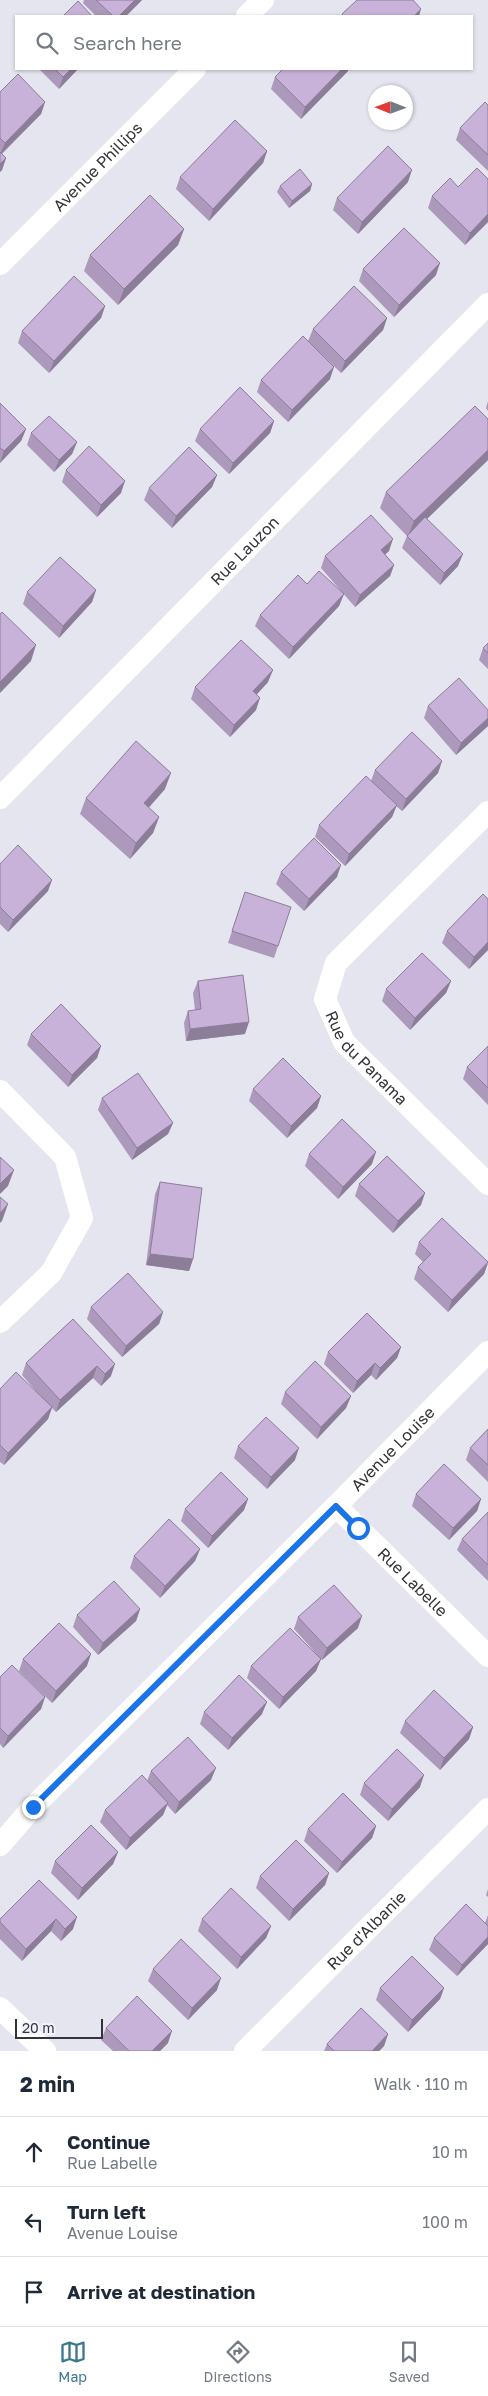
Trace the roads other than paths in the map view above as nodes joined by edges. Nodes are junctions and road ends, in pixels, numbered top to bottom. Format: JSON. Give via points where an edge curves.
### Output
{"nodes":[{"id":1,"x":263,"y":0,"type":"edge"},
{"id":2,"x":248,"y":15,"type":"edge"},
{"id":3,"x":194,"y":70,"type":"edge"},
{"id":4,"x":0,"y":264,"type":"edge"},
{"id":5,"x":488,"y":304,"type":"edge"},
{"id":6,"x":0,"y":798,"type":"edge"},
{"id":7,"x":488,"y":812,"type":"edge"},
{"id":8,"x":0,"y":1091,"type":"edge"},
{"id":9,"x":488,"y":1184,"type":"edge"},
{"id":10,"x":0,"y":1322,"type":"edge"},
{"id":11,"x":488,"y":1352,"type":"edge"},
{"id":12,"x":336,"y":1506,"type":"junction"},
{"id":13,"x":488,"y":1656,"type":"edge"},
{"id":14,"x":488,"y":1809,"type":"edge"},
{"id":15,"x":0,"y":1845,"type":"edge"},
{"id":16,"x":0,"y":2008,"type":"edge"},
{"id":17,"x":45,"y":2051,"type":"edge"},
{"id":18,"x":245,"y":2051,"type":"edge"}],
"edges":[{"from":1,"to":2,"type":"street"},
{"from":3,"to":4,"type":"street","name":"Avenue Phillips"},
{"from":5,"to":6,"type":"street","name":"Rue Lauzon"},
{"from":7,"to":9,"type":"street","name":"Rue du Panama","via":[[336,963],[325,999],[344,1042]]},
{"from":8,"to":10,"type":"street","via":[[65,1157],[82,1218],[51,1273]]},
{"from":11,"to":12,"type":"street","name":"Avenue Louise"},
{"from":12,"to":13,"type":"street","name":"Rue Labelle"},
{"from":12,"to":15,"type":"street","name":"Avenue Louise","via":[[33,1807]]},
{"from":14,"to":18,"type":"street","name":"Rue d'Albanie"},
{"from":16,"to":17,"type":"street"}]}
